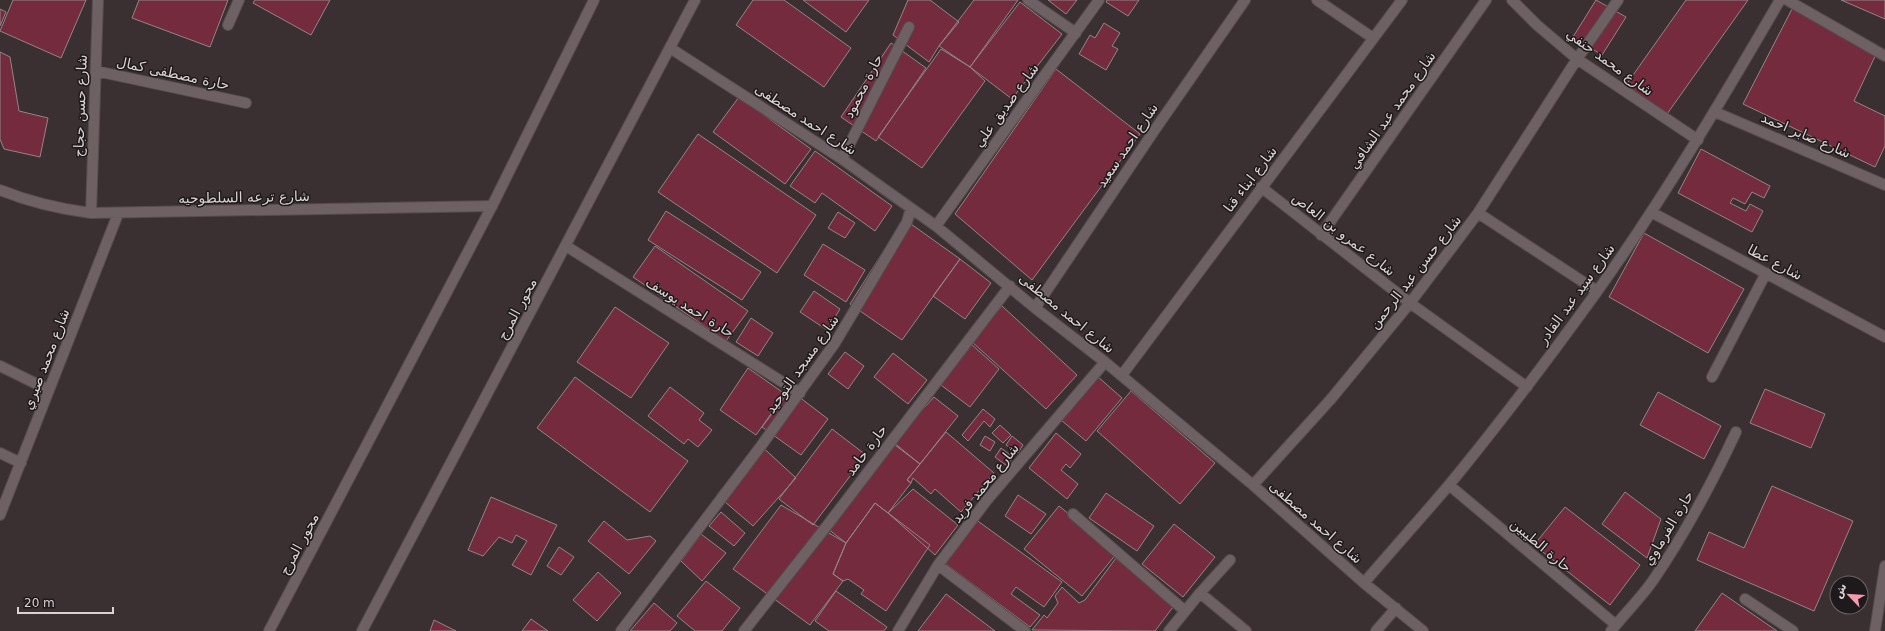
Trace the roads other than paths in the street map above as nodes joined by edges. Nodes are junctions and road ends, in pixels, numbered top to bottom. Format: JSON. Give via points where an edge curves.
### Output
{"nodes":[{"id":1,"x":98,"y":0,"type":"edge"},
{"id":2,"x":239,"y":0,"type":"edge"},
{"id":3,"x":594,"y":0,"type":"edge"},
{"id":4,"x":695,"y":0,"type":"edge"},
{"id":5,"x":1028,"y":0,"type":"edge"},
{"id":6,"x":1099,"y":0,"type":"edge"},
{"id":7,"x":1245,"y":0,"type":"edge"},
{"id":8,"x":1317,"y":0,"type":"edge"},
{"id":9,"x":1402,"y":0,"type":"edge"},
{"id":10,"x":1486,"y":0,"type":"edge"},
{"id":11,"x":1512,"y":0,"type":"edge"},
{"id":12,"x":1618,"y":0,"type":"edge"},
{"id":13,"x":1780,"y":0,"type":"edge"},
{"id":14,"x":1787,"y":0,"type":"edge"},
{"id":15,"x":228,"y":25,"type":"dead end"},
{"id":16,"x":909,"y":27,"type":"dead end"},
{"id":17,"x":1076,"y":33,"type":"junction"},
{"id":18,"x":1373,"y":38,"type":"junction"},
{"id":19,"x":670,"y":48,"type":"junction"},
{"id":20,"x":1885,"y":56,"type":"edge"},
{"id":21,"x":1577,"y":59,"type":"junction"},
{"id":22,"x":96,"y":71,"type":"junction"},
{"id":23,"x":246,"y":103,"type":"dead end"},
{"id":24,"x":1715,"y":112,"type":"junction"},
{"id":25,"x":1698,"y":140,"type":"junction"},
{"id":26,"x":842,"y":158,"type":"junction"},
{"id":27,"x":1885,"y":185,"type":"edge"},
{"id":28,"x":1261,"y":187,"type":"junction"},
{"id":29,"x":0,"y":190,"type":"edge"},
{"id":30,"x":492,"y":206,"type":"junction"},
{"id":31,"x":911,"y":208,"type":"junction"},
{"id":32,"x":1651,"y":212,"type":"junction"},
{"id":33,"x":91,"y":213,"type":"junction"},
{"id":34,"x":1478,"y":213,"type":"junction"},
{"id":35,"x":118,"y":214,"type":"junction"},
{"id":36,"x":936,"y":226,"type":"junction"},
{"id":37,"x":1321,"y":235,"type":"junction"},
{"id":38,"x":566,"y":246,"type":"junction"},
{"id":39,"x":1766,"y":273,"type":"junction"},
{"id":40,"x":1010,"y":286,"type":"junction"},
{"id":41,"x":1597,"y":292,"type":"junction"},
{"id":42,"x":1410,"y":304,"type":"junction"},
{"id":43,"x":1035,"y":308,"type":"junction"},
{"id":44,"x":1885,"y":337,"type":"edge"},
{"id":45,"x":1105,"y":362,"type":"junction"},
{"id":46,"x":0,"y":366,"type":"edge"},
{"id":47,"x":1122,"y":376,"type":"junction"},
{"id":48,"x":1712,"y":378,"type":"dead end"},
{"id":49,"x":1527,"y":387,"type":"junction"},
{"id":50,"x":49,"y":390,"type":"junction"},
{"id":51,"x":800,"y":393,"type":"junction"},
{"id":52,"x":1736,"y":432,"type":"dead end"},
{"id":53,"x":0,"y":454,"type":"edge"},
{"id":54,"x":21,"y":463,"type":"junction"},
{"id":55,"x":1449,"y":485,"type":"junction"},
{"id":56,"x":1253,"y":486,"type":"junction"},
{"id":57,"x":1073,"y":514,"type":"dead end"},
{"id":58,"x":0,"y":515,"type":"edge"},
{"id":59,"x":1230,"y":560,"type":"dead end"},
{"id":60,"x":938,"y":565,"type":"junction"},
{"id":61,"x":1885,"y":566,"type":"edge"},
{"id":62,"x":1364,"y":583,"type":"junction"},
{"id":63,"x":1200,"y":593,"type":"junction"},
{"id":64,"x":1745,"y":599,"type":"dead end"},
{"id":65,"x":1396,"y":608,"type":"junction"},
{"id":66,"x":1185,"y":610,"type":"junction"},
{"id":67,"x":1614,"y":628,"type":"edge"},
{"id":68,"x":269,"y":631,"type":"edge"},
{"id":69,"x":362,"y":631,"type":"edge"},
{"id":70,"x":621,"y":631,"type":"edge"},
{"id":71,"x":744,"y":631,"type":"edge"},
{"id":72,"x":898,"y":631,"type":"edge"},
{"id":73,"x":1025,"y":631,"type":"edge"},
{"id":74,"x":1168,"y":631,"type":"edge"},
{"id":75,"x":1246,"y":631,"type":"edge"},
{"id":76,"x":1376,"y":631,"type":"edge"},
{"id":77,"x":1423,"y":631,"type":"edge"},
{"id":78,"x":1794,"y":631,"type":"edge"},
{"id":79,"x":1875,"y":631,"type":"edge"}],
"edges":[{"from":1,"to":22,"type":"street","name":"شارع حسن حجاج"},
{"from":2,"to":15,"type":"street"},
{"from":3,"to":30,"type":"street","name":"محور المرج"},
{"from":4,"to":19,"type":"street","name":"محور المرج"},
{"from":5,"to":17,"type":"street"},
{"from":6,"to":17,"type":"street","name":"شارع صديق علي"},
{"from":7,"to":43,"type":"street","name":"شارع احمد سعيد"},
{"from":8,"to":18,"type":"street"},
{"from":9,"to":18,"type":"street","name":"شارع ابناء قنا"},
{"from":10,"to":37,"type":"street","name":"شارع محمد عبد الشافي"},
{"from":11,"to":21,"type":"street","name":"شارع محمد حنفي"},
{"from":12,"to":21,"type":"street","name":"شارع حسن عبد الرحمن"},
{"from":13,"to":24,"type":"street","name":"شارع سيد عبد القادر"},
{"from":14,"to":20,"type":"street"},
{"from":16,"to":26,"type":"street","name":"حارة محمود"},
{"from":17,"to":36,"type":"street","name":"شارع صديق علي"},
{"from":18,"to":28,"type":"street","name":"شارع ابناء قنا"},
{"from":19,"to":26,"type":"street","name":"شارع احمد مصطفى"},
{"from":19,"to":38,"type":"street","name":"محور المرج"},
{"from":21,"to":25,"type":"street","name":"شارع محمد حنفي"},
{"from":21,"to":34,"type":"street","name":"شارع حسن عبد الرحمن"},
{"from":22,"to":23,"type":"street","name":"حارة مصطفى كمال"},
{"from":22,"to":33,"type":"street","name":"شارع حسن حجاج"},
{"from":24,"to":25,"type":"street","name":"شارع سيد عبد القادر"},
{"from":24,"to":27,"type":"street","name":"شارع صابر احمد"},
{"from":25,"to":32,"type":"street","name":"شارع سيد عبد القادر"},
{"from":26,"to":31,"type":"street","name":"شارع احمد مصطفى"},
{"from":28,"to":37,"type":"street","name":"شارع عمرو بن العاص"},
{"from":28,"to":47,"type":"street","name":"شارع ابناء قنا"},
{"from":29,"to":33,"type":"street","name":"شارع ترعه السلطوحيه","via":[[56,208]]},
{"from":30,"to":35,"type":"street","name":"شارع ترعه السلطوحيه"},
{"from":30,"to":68,"type":"street","name":"محور المرج"},
{"from":31,"to":36,"type":"street","name":"شارع احمد مصطفى"},
{"from":31,"to":51,"type":"street","name":"شارع مسجد التوحيد","via":[[907,222],[835,344]]},
{"from":32,"to":39,"type":"street","name":"شارع عطا"},
{"from":32,"to":41,"type":"street","name":"شارع سيد عبد القادر"},
{"from":33,"to":35,"type":"street","name":"شارع ترعه السلطوحيه"},
{"from":34,"to":41,"type":"street"},
{"from":34,"to":42,"type":"street","name":"شارع حسن عبد الرحمن"},
{"from":35,"to":50,"type":"street","name":"شارع محمد صبري"},
{"from":36,"to":40,"type":"street","name":"شارع احمد مصطفى"},
{"from":37,"to":42,"type":"street","name":"شارع عمرو بن العاص"},
{"from":38,"to":51,"type":"street","name":"حارة احمد يوسف"},
{"from":38,"to":69,"type":"street","name":"محور المرج"},
{"from":39,"to":44,"type":"street","name":"شارع عطا"},
{"from":39,"to":48,"type":"street"},
{"from":40,"to":43,"type":"street","name":"شارع احمد مصطفى"},
{"from":40,"to":71,"type":"street","name":"حارة حامد","via":[[826,528]]},
{"from":41,"to":49,"type":"street","name":"شارع سيد عبد القادر"},
{"from":42,"to":49,"type":"street","name":"شارع عمرو بن العاص"},
{"from":42,"to":56,"type":"street","name":"شارع حسن عبد الرحمن","via":[[1331,399]]},
{"from":43,"to":45,"type":"street","name":"شارع احمد مصطفى"},
{"from":45,"to":47,"type":"street","name":"شارع احمد مصطفى"},
{"from":45,"to":60,"type":"street","name":"شارع محمد فريد","via":[[987,500]]},
{"from":46,"to":50,"type":"street"},
{"from":47,"to":56,"type":"street","name":"شارع احمد مصطفى"},
{"from":49,"to":55,"type":"street","name":"شارع سيد عبد القادر"},
{"from":50,"to":54,"type":"street","name":"شارع محمد صبري"},
{"from":51,"to":70,"type":"street","name":"شارع مسجد التوحيد"},
{"from":52,"to":67,"type":"street","name":"حارة الفرماوي","via":[[1712,483],[1684,532],[1654,580]]},
{"from":53,"to":54,"type":"street"},
{"from":54,"to":58,"type":"street","name":"شارع محمد صبري"},
{"from":55,"to":62,"type":"street","name":"شارع سيد عبد القادر"},
{"from":55,"to":67,"type":"street","name":"حارة الطيبين"},
{"from":56,"to":62,"type":"street","name":"شارع احمد مصطفى"},
{"from":57,"to":66,"type":"street"},
{"from":59,"to":63,"type":"street"},
{"from":60,"to":72,"type":"street","name":"شارع محمد فريد"},
{"from":60,"to":73,"type":"street"},
{"from":61,"to":79,"type":"street"},
{"from":62,"to":65,"type":"street","name":"شارع احمد مصطفى"},
{"from":63,"to":66,"type":"street"},
{"from":63,"to":75,"type":"street"},
{"from":64,"to":78,"type":"street"},
{"from":65,"to":76,"type":"street"},
{"from":65,"to":77,"type":"street","name":"شارع احمد مصطفى"},
{"from":66,"to":74,"type":"street"}]}
